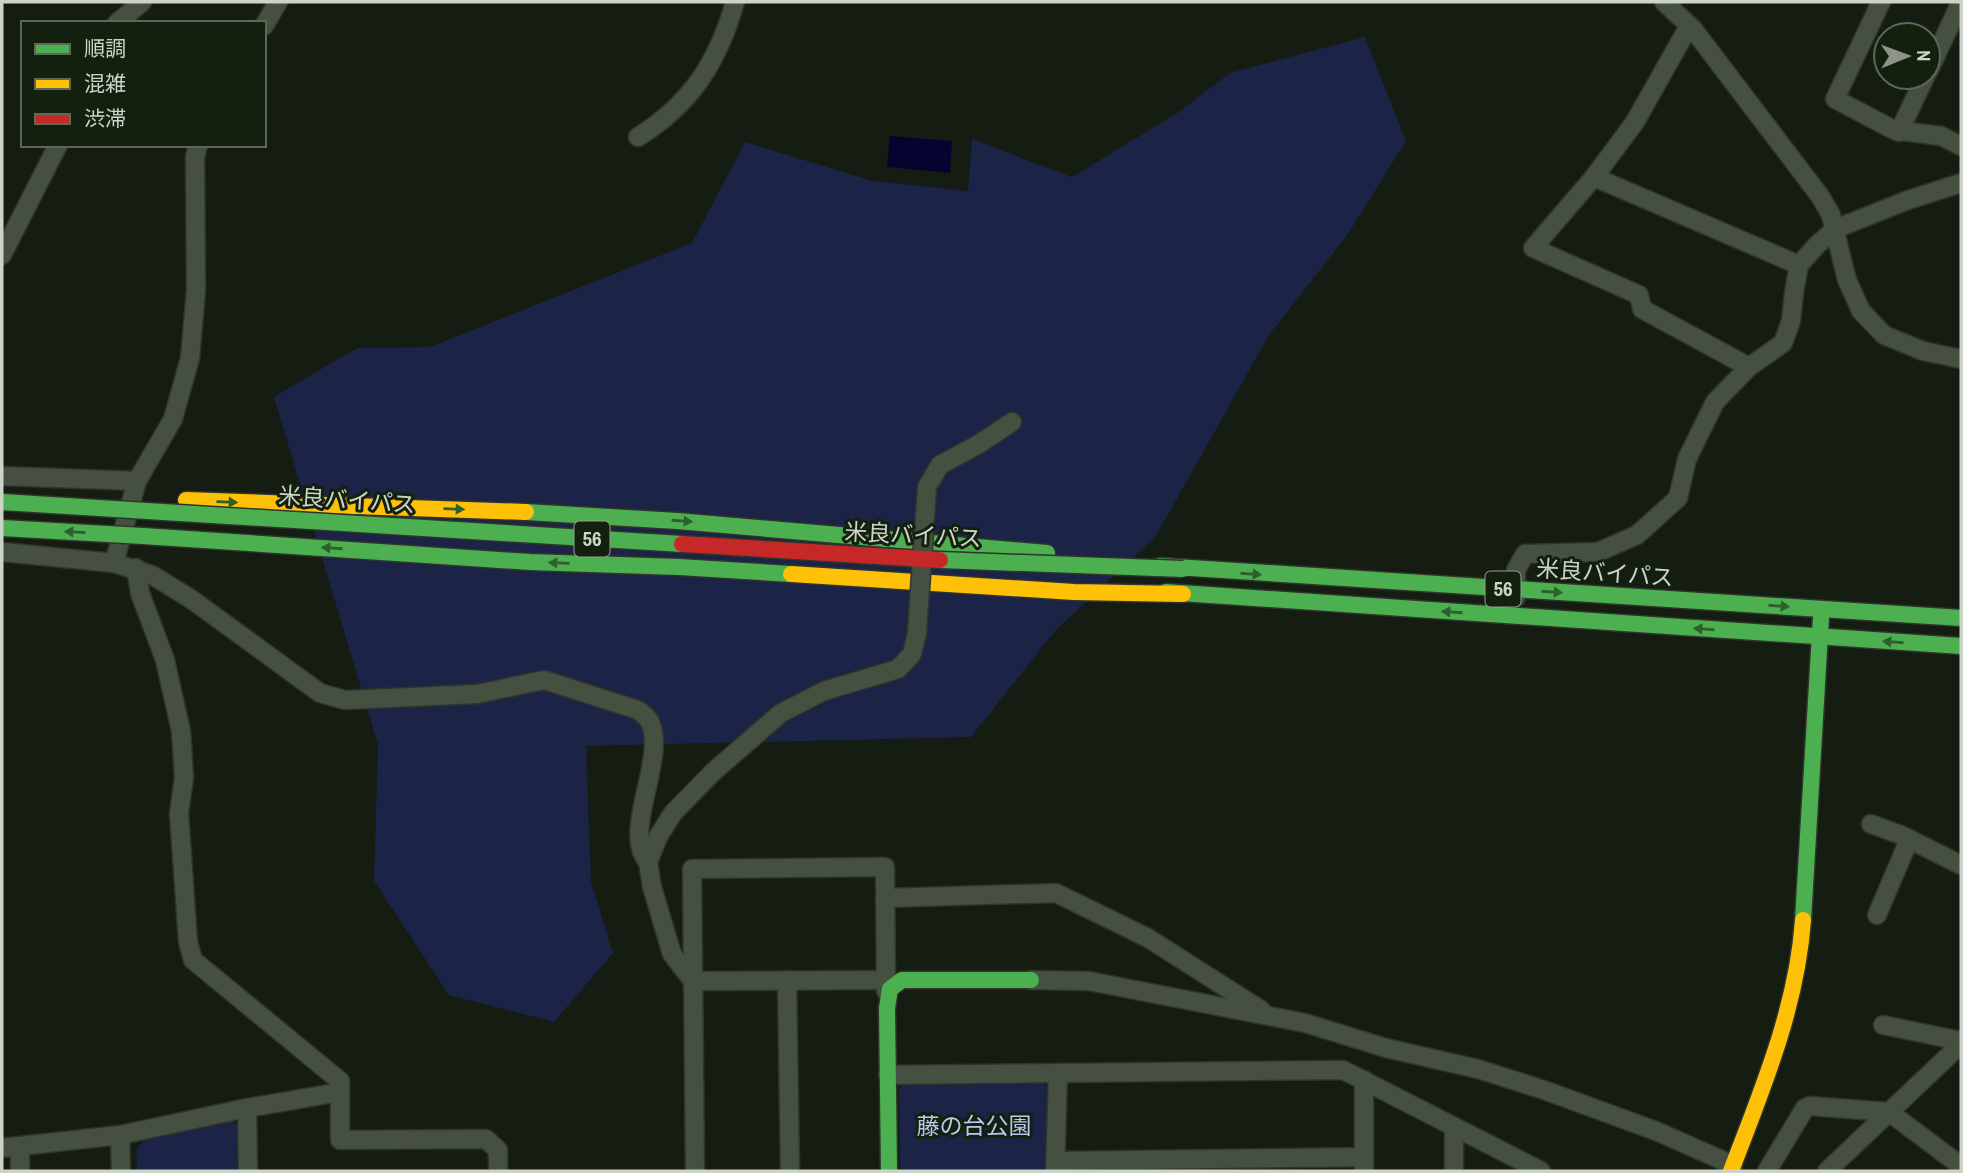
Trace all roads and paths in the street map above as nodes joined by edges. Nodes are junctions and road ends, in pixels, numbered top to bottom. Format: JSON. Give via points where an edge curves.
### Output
{"nodes":[{"id":1,"x":142,"y":2,"type":"edge"},
{"id":2,"x":278,"y":2,"type":"edge"},
{"id":3,"x":735,"y":2,"type":"edge"},
{"id":4,"x":1664,"y":2,"type":"edge"},
{"id":5,"x":1881,"y":2,"type":"edge"},
{"id":6,"x":1961,"y":2,"type":"edge"},
{"id":7,"x":119,"y":21,"type":"edge"},
{"id":8,"x":266,"y":23,"type":"edge"},
{"id":9,"x":1689,"y":26,"type":"junction"},
{"id":10,"x":1942,"y":42,"type":"edge"},
{"id":11,"x":1918,"y":91,"type":"edge"},
{"id":12,"x":1899,"y":131,"type":"junction"},
{"id":13,"x":638,"y":137,"type":"dead end"},
{"id":14,"x":1961,"y":146,"type":"edge"},
{"id":15,"x":57,"y":147,"type":"edge"},
{"id":16,"x":198,"y":147,"type":"edge"},
{"id":17,"x":1594,"y":177,"type":"junction"},
{"id":18,"x":1961,"y":183,"type":"edge"},
{"id":19,"x":1835,"y":229,"type":"junction"},
{"id":20,"x":2,"y":256,"type":"edge"},
{"id":21,"x":1800,"y":265,"type":"junction"},
{"id":22,"x":1961,"y":359,"type":"edge"},
{"id":23,"x":1749,"y":367,"type":"junction"},
{"id":24,"x":1012,"y":422,"type":"dead end"},
{"id":25,"x":2,"y":476,"type":"edge"},
{"id":26,"x":137,"y":481,"type":"junction"},
{"id":27,"x":2,"y":491,"type":"edge"},
{"id":28,"x":2,"y":502,"type":"edge"},
{"id":29,"x":2,"y":513,"type":"edge"},
{"id":30,"x":2,"y":528,"type":"edge"},
{"id":31,"x":2,"y":552,"type":"edge"},
{"id":32,"x":114,"y":563,"type":"junction"},
{"id":33,"x":136,"y":569,"type":"junction"},
{"id":34,"x":1183,"y":569,"type":"junction"},
{"id":35,"x":1515,"y":590,"type":"junction"},
{"id":36,"x":1183,"y":594,"type":"junction"},
{"id":37,"x":1822,"y":609,"type":"junction"},
{"id":38,"x":1520,"y":617,"type":"junction"},
{"id":39,"x":1961,"y":618,"type":"edge"},
{"id":40,"x":1821,"y":637,"type":"junction"},
{"id":41,"x":1961,"y":646,"type":"edge"},
{"id":42,"x":1871,"y":824,"type":"dead end"},
{"id":43,"x":1909,"y":840,"type":"junction"},
{"id":44,"x":648,"y":862,"type":"junction"},
{"id":45,"x":1961,"y":865,"type":"edge"},
{"id":46,"x":885,"y":898,"type":"junction"},
{"id":47,"x":1877,"y":915,"type":"dead end"},
{"id":48,"x":787,"y":980,"type":"junction"},
{"id":49,"x":886,"y":980,"type":"junction"},
{"id":50,"x":1031,"y":980,"type":"joint"},
{"id":51,"x":693,"y":981,"type":"junction"},
{"id":52,"x":887,"y":1008,"type":"junction"},
{"id":53,"x":1270,"y":1015,"type":"junction"},
{"id":54,"x":1883,"y":1026,"type":"dead end"},
{"id":55,"x":1960,"y":1047,"type":"edge"},
{"id":56,"x":1058,"y":1073,"type":"junction"},
{"id":57,"x":888,"y":1075,"type":"junction"},
{"id":58,"x":1364,"y":1080,"type":"junction"},
{"id":59,"x":340,"y":1092,"type":"junction"},
{"id":60,"x":247,"y":1108,"type":"junction"},
{"id":61,"x":1889,"y":1112,"type":"junction"},
{"id":62,"x":1454,"y":1127,"type":"junction"},
{"id":63,"x":120,"y":1135,"type":"junction"},
{"id":64,"x":11,"y":1147,"type":"edge"},
{"id":65,"x":1364,"y":1164,"type":"edge"},
{"id":66,"x":1056,"y":1166,"type":"edge"},
{"id":67,"x":1961,"y":1166,"type":"edge"},
{"id":68,"x":1732,"y":1168,"type":"edge"},
{"id":69,"x":20,"y":1171,"type":"edge"},
{"id":70,"x":121,"y":1171,"type":"edge"},
{"id":71,"x":248,"y":1171,"type":"edge"},
{"id":72,"x":498,"y":1171,"type":"edge"},
{"id":73,"x":695,"y":1171,"type":"edge"},
{"id":74,"x":790,"y":1171,"type":"edge"},
{"id":75,"x":889,"y":1171,"type":"edge"},
{"id":76,"x":1454,"y":1171,"type":"edge"},
{"id":77,"x":1541,"y":1171,"type":"edge"},
{"id":78,"x":1767,"y":1171,"type":"edge"},
{"id":79,"x":1827,"y":1171,"type":"edge"}],
"edges":[{"from":1,"to":7,"type":"street"},
{"from":2,"to":8,"type":"street"},
{"from":3,"to":13,"type":"street","via":[[716,55],[697,85],[680,106]]},
{"from":4,"to":9,"type":"street"},
{"from":5,"to":12,"type":"street","via":[[1835,99]]},
{"from":6,"to":10,"type":"street"},
{"from":9,"to":17,"type":"street","via":[[1634,122]]},
{"from":9,"to":19,"type":"street","via":[[1820,195]]},
{"from":11,"to":12,"type":"street"},
{"from":12,"to":14,"type":"street","via":[[1941,136]]},
{"from":15,"to":20,"type":"street"},
{"from":16,"to":26,"type":"street","via":[[190,358],[173,419]]},
{"from":17,"to":21,"type":"street"},
{"from":17,"to":23,"type":"street","via":[[1532,248],[1639,295],[1642,309]]},
{"from":18,"to":19,"type":"street"},
{"from":19,"to":21,"type":"street"},
{"from":19,"to":22,"type":"street","via":[[1847,280],[1861,311],[1884,335],[1923,351]]},
{"from":21,"to":23,"type":"street","via":[[1783,344]]},
{"from":23,"to":35,"type":"street","via":[[1715,402],[1687,459],[1678,498],[1637,536],[1598,552],[1525,554],[1516,570]]},
{"from":24,"to":44,"type":"street","bridge":true,"via":[[940,465],[927,487],[912,654],[898,669],[824,691],[782,713],[673,813]]},
{"from":25,"to":26,"type":"street"},
{"from":26,"to":32,"type":"street"},
{"from":27,"to":34,"type":"main road","one_way":true,"via":[[677,521]]},
{"from":28,"to":34,"type":"main road","name":"米良バイパス","number":"56","bridge":true,"via":[[955,561]]},
{"from":29,"to":36,"type":"main road","name":"米良バイパス","number":"56","via":[[968,573]]},
{"from":36,"to":30,"type":"main road","one_way":true,"bridge":true,"via":[[530,562]]},
{"from":31,"to":32,"type":"street"},
{"from":32,"to":33,"type":"street"},
{"from":33,"to":44,"type":"street","via":[[191,599],[320,693],[345,700],[477,694],[544,680],[638,710],[649,721],[654,744],[639,828],[642,855]]},
{"from":33,"to":59,"type":"street","via":[[165,660],[181,731],[184,777],[179,813],[192,960],[341,1081]]},
{"from":34,"to":35,"type":"main road","name":"米良バイパス","number":"56","one_way":true},
{"from":35,"to":37,"type":"main road","name":"米良バイパス","number":"56","one_way":true},
{"from":35,"to":38,"type":"street"},
{"from":38,"to":36,"type":"main road","name":"米良バイパス","number":"56","one_way":true},
{"from":37,"to":39,"type":"main road","number":"56"},
{"from":37,"to":40,"type":"main road"},
{"from":40,"to":38,"type":"main road","name":"米良バイパス","number":"56","one_way":true},
{"from":41,"to":40,"type":"main road","number":"56","one_way":true},
{"from":40,"to":68,"type":"main road","via":[[1802,925],[1793,984],[1773,1062]]},
{"from":42,"to":43,"type":"street"},
{"from":43,"to":45,"type":"street"},
{"from":43,"to":47,"type":"street"},
{"from":44,"to":51,"type":"street","via":[[672,954]]},
{"from":46,"to":49,"type":"street"},
{"from":46,"to":51,"type":"street","via":[[885,867],[692,869]]},
{"from":46,"to":53,"type":"street","via":[[1056,893],[1148,938]]},
{"from":48,"to":49,"type":"street"},
{"from":48,"to":51,"type":"street"},
{"from":48,"to":74,"type":"street"},
{"from":49,"to":52,"type":"street"},
{"from":50,"to":52,"type":"main road","via":[[902,980],[890,989]]},
{"from":50,"to":53,"type":"street","via":[[1089,981]]},
{"from":51,"to":73,"type":"street"},
{"from":52,"to":57,"type":"main road"},
{"from":53,"to":68,"type":"street","via":[[1518,1082],[1656,1131]]},
{"from":54,"to":55,"type":"street"},
{"from":55,"to":61,"type":"street"},
{"from":56,"to":57,"type":"street"},
{"from":56,"to":58,"type":"street","via":[[1343,1070]]},
{"from":56,"to":66,"type":"street"},
{"from":57,"to":75,"type":"main road"},
{"from":58,"to":62,"type":"street"},
{"from":58,"to":65,"type":"street"},
{"from":59,"to":60,"type":"street"},
{"from":59,"to":72,"type":"street","via":[[340,1140],[486,1139],[498,1150]]},
{"from":60,"to":63,"type":"street"},
{"from":60,"to":71,"type":"street"},
{"from":61,"to":67,"type":"street"},
{"from":61,"to":78,"type":"street","via":[[1805,1108]]},
{"from":61,"to":79,"type":"street"},
{"from":62,"to":76,"type":"street"},
{"from":62,"to":77,"type":"street"},
{"from":63,"to":64,"type":"street"},
{"from":63,"to":70,"type":"street"},
{"from":64,"to":69,"type":"street"},
{"from":65,"to":66,"type":"street"}]}
